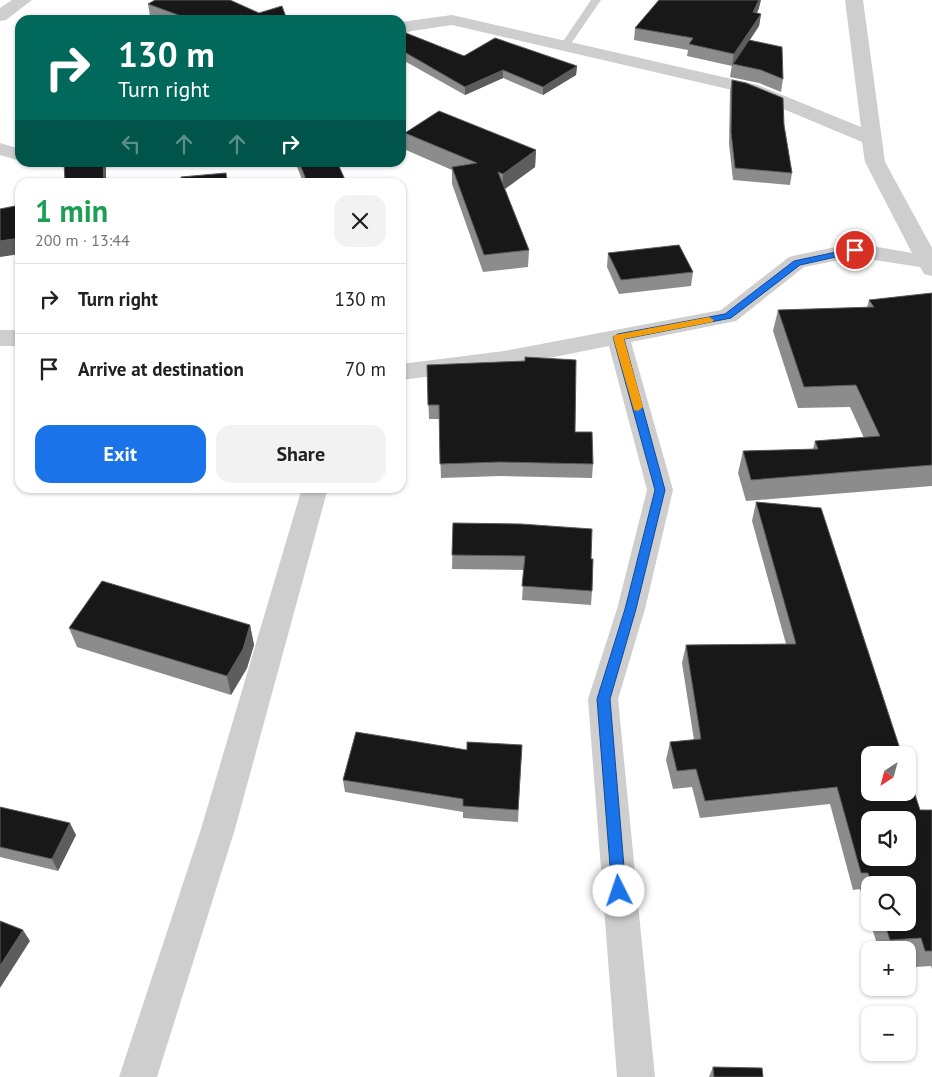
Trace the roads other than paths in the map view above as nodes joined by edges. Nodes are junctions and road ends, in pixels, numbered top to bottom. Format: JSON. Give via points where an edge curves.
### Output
{"nodes":[{"id":1,"x":23,"y":0,"type":"edge"},
{"id":2,"x":596,"y":0,"type":"edge"},
{"id":3,"x":854,"y":0,"type":"edge"},
{"id":4,"x":0,"y":16,"type":"edge"},
{"id":5,"x":406,"y":27,"type":"edge"},
{"id":6,"x":565,"y":46,"type":"junction"},
{"id":7,"x":872,"y":140,"type":"junction"},
{"id":8,"x":0,"y":149,"type":"edge"},
{"id":9,"x":15,"y":153,"type":"edge"},
{"id":10,"x":930,"y":266,"type":"edge"},
{"id":11,"x":618,"y":337,"type":"junction"},
{"id":12,"x":0,"y":338,"type":"edge"},
{"id":13,"x":15,"y":338,"type":"edge"},
{"id":14,"x":406,"y":371,"type":"edge"},
{"id":15,"x":314,"y":493,"type":"edge"},
{"id":16,"x":138,"y":1077,"type":"edge"},
{"id":17,"x":636,"y":1077,"type":"edge"}],
"edges":[{"from":1,"to":4,"type":"street"},
{"from":2,"to":6,"type":"lane"},
{"from":3,"to":7,"type":"street"},
{"from":5,"to":6,"type":"street","via":[[452,20]]},
{"from":6,"to":7,"type":"street","via":[[751,89]]},
{"from":7,"to":10,"type":"street","via":[[875,162]]},
{"from":8,"to":9,"type":"street"},
{"from":10,"to":11,"type":"street","via":[[855,250],[797,262],[728,316]]},
{"from":11,"to":14,"type":"street","via":[[504,359]]},
{"from":11,"to":17,"type":"street","via":[[660,490],[603,699]]},
{"from":12,"to":13,"type":"street"},
{"from":15,"to":16,"type":"street","via":[[218,830]]}]}
